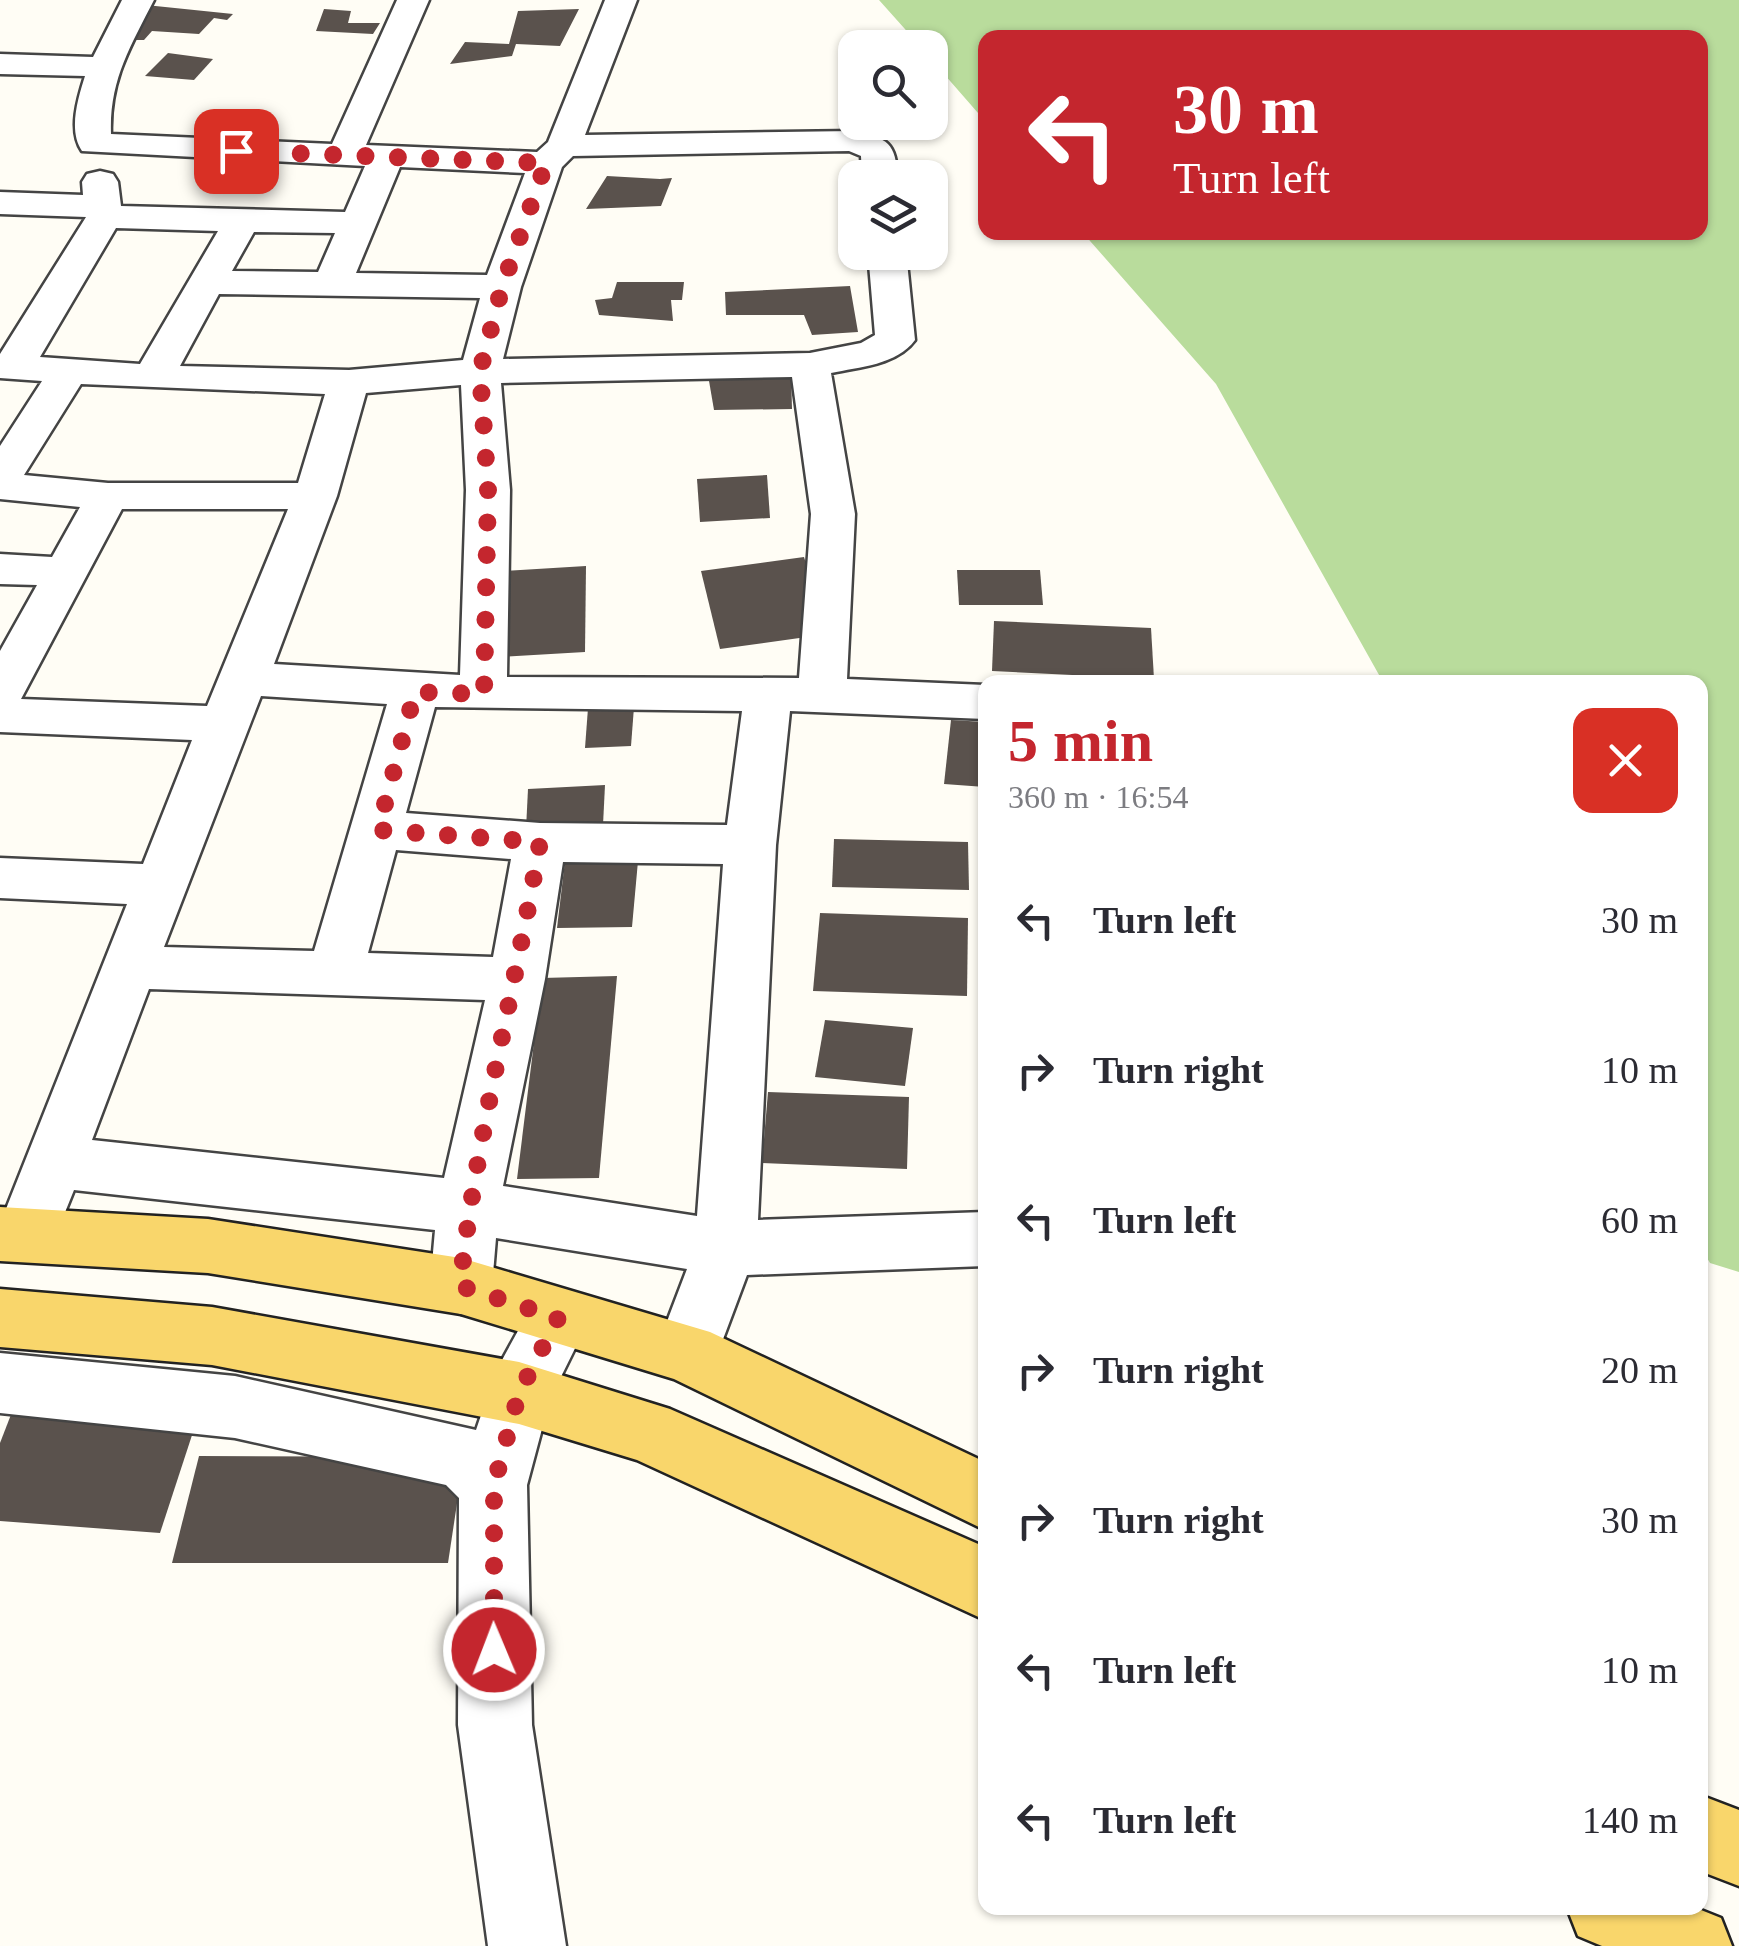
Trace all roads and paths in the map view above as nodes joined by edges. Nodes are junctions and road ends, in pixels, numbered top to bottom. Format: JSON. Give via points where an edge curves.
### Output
{"nodes":[{"id":1,"x":138,"y":0,"type":"edge"},
{"id":2,"x":412,"y":0,"type":"edge"},
{"id":3,"x":621,"y":0,"type":"edge"},
{"id":4,"x":0,"y":64,"type":"edge"},
{"id":5,"x":104,"y":68,"type":"junction"},
{"id":6,"x":94,"y":144,"type":"junction"},
{"id":7,"x":555,"y":154,"type":"junction"},
{"id":8,"x":343,"y":157,"type":"junction"},
{"id":9,"x":386,"y":158,"type":"junction"},
{"id":10,"x":879,"y":160,"type":"edge"},
{"id":11,"x":0,"y":203,"type":"edge"},
{"id":12,"x":104,"y":212,"type":"junction"},
{"id":13,"x":242,"y":220,"type":"junction"},
{"id":14,"x":356,"y":224,"type":"junction"},
{"id":15,"x":889,"y":270,"type":"edge"},
{"id":16,"x":208,"y":282,"type":"junction"},
{"id":17,"x":332,"y":284,"type":"junction"},
{"id":18,"x":502,"y":287,"type":"junction"},
{"id":19,"x":810,"y":365,"type":"junction"},
{"id":20,"x":7,"y":366,"type":"edge"},
{"id":21,"x":480,"y":371,"type":"junction"},
{"id":22,"x":68,"y":372,"type":"junction"},
{"id":23,"x":153,"y":376,"type":"junction"},
{"id":24,"x":349,"y":382,"type":"junction"},
{"id":25,"x":0,"y":482,"type":"edge"},
{"id":26,"x":108,"y":496,"type":"junction"},
{"id":27,"x":314,"y":496,"type":"junction"},
{"id":28,"x":0,"y":569,"type":"edge"},
{"id":29,"x":66,"y":572,"type":"junction"},
{"id":30,"x":415,"y":692,"type":"junction"},
{"id":31,"x":0,"y":694,"type":"edge"},
{"id":32,"x":484,"y":694,"type":"junction"},
{"id":33,"x":795,"y":695,"type":"junction"},
{"id":34,"x":234,"y":702,"type":"junction"},
{"id":35,"x":978,"y":702,"type":"edge"},
{"id":36,"x":0,"y":715,"type":"edge"},
{"id":37,"x":378,"y":830,"type":"junction"},
{"id":38,"x":540,"y":842,"type":"junction"},
{"id":39,"x":750,"y":845,"type":"junction"},
{"id":40,"x":0,"y":878,"type":"edge"},
{"id":41,"x":161,"y":885,"type":"junction"},
{"id":42,"x":129,"y":967,"type":"junction"},
{"id":43,"x":336,"y":971,"type":"junction"},
{"id":44,"x":517,"y":979,"type":"junction"},
{"id":45,"x":55,"y":1162,"type":"junction"},
{"id":46,"x":468,"y":1207,"type":"junction"},
{"id":47,"x":13,"y":1233,"type":"edge"},
{"id":48,"x":978,"y":1239,"type":"edge"},
{"id":49,"x":726,"y":1248,"type":"junction"},
{"id":50,"x":460,"y":1286,"type":"junction"},
{"id":51,"x":0,"y":1318,"type":"edge"},
{"id":52,"x":558,"y":1318,"type":"junction"},
{"id":53,"x":687,"y":1354,"type":"junction"},
{"id":54,"x":0,"y":1383,"type":"edge"},
{"id":55,"x":519,"y":1393,"type":"junction"},
{"id":56,"x":494,"y":1485,"type":"junction"},
{"id":57,"x":978,"y":1494,"type":"edge"},
{"id":58,"x":978,"y":1581,"type":"edge"},
{"id":59,"x":1708,"y":1836,"type":"edge"},
{"id":60,"x":1739,"y":1848,"type":"edge"},
{"id":61,"x":1622,"y":1915,"type":"edge"},
{"id":62,"x":527,"y":1946,"type":"edge"},
{"id":63,"x":1694,"y":1946,"type":"edge"}],
"edges":[{"from":1,"to":5,"type":"street"},
{"from":2,"to":8,"type":"street"},
{"from":3,"to":7,"type":"street"},
{"from":4,"to":5,"type":"street"},
{"from":5,"to":6,"type":"street","via":[[93,102]]},
{"from":6,"to":8,"type":"street"},
{"from":6,"to":12,"type":"street"},
{"from":7,"to":9,"type":"street"},
{"from":7,"to":10,"type":"street","via":[[854,140],[878,151]]},
{"from":7,"to":18,"type":"street"},
{"from":8,"to":9,"type":"street"},
{"from":9,"to":14,"type":"street"},
{"from":11,"to":12,"type":"street"},
{"from":12,"to":13,"type":"street"},
{"from":12,"to":20,"type":"street"},
{"from":13,"to":14,"type":"street"},
{"from":13,"to":16,"type":"street"},
{"from":14,"to":17,"type":"street"},
{"from":15,"to":19,"type":"street","via":[[895,340],[874,352]]},
{"from":16,"to":17,"type":"street"},
{"from":16,"to":23,"type":"street"},
{"from":17,"to":18,"type":"street"},
{"from":18,"to":21,"type":"street"},
{"from":19,"to":21,"type":"street"},
{"from":19,"to":33,"type":"street","via":[[833,514]]},
{"from":20,"to":22,"type":"street"},
{"from":21,"to":24,"type":"street"},
{"from":21,"to":32,"type":"street","via":[[488,490]]},
{"from":22,"to":23,"type":"street"},
{"from":22,"to":25,"type":"street"},
{"from":23,"to":24,"type":"street"},
{"from":24,"to":27,"type":"street"},
{"from":25,"to":26,"type":"street"},
{"from":26,"to":27,"type":"street"},
{"from":26,"to":29,"type":"street"},
{"from":27,"to":34,"type":"street"},
{"from":28,"to":29,"type":"street"},
{"from":29,"to":31,"type":"street"},
{"from":30,"to":32,"type":"street"},
{"from":30,"to":34,"type":"street"},
{"from":30,"to":37,"type":"street"},
{"from":32,"to":33,"type":"street"},
{"from":33,"to":35,"type":"street"},
{"from":33,"to":39,"type":"street"},
{"from":34,"to":36,"type":"street"},
{"from":34,"to":41,"type":"street"},
{"from":37,"to":38,"type":"street"},
{"from":37,"to":43,"type":"street"},
{"from":38,"to":39,"type":"street"},
{"from":38,"to":44,"type":"street"},
{"from":39,"to":49,"type":"street"},
{"from":40,"to":41,"type":"street"},
{"from":41,"to":42,"type":"street"},
{"from":42,"to":43,"type":"street"},
{"from":42,"to":45,"type":"street"},
{"from":43,"to":44,"type":"street"},
{"from":44,"to":46,"type":"street"},
{"from":45,"to":46,"type":"street"},
{"from":45,"to":47,"type":"street"},
{"from":46,"to":49,"type":"street"},
{"from":46,"to":50,"type":"street"},
{"from":47,"to":50,"type":"main road","via":[[208,1246]]},
{"from":48,"to":49,"type":"street"},
{"from":49,"to":53,"type":"street"},
{"from":50,"to":52,"type":"main road"},
{"from":51,"to":55,"type":"main road","via":[[212,1336]]},
{"from":52,"to":53,"type":"main road"},
{"from":52,"to":55,"type":"street"},
{"from":53,"to":57,"type":"main road"},
{"from":54,"to":56,"type":"street","via":[[235,1408],[464,1456]]},
{"from":55,"to":56,"type":"street"},
{"from":55,"to":58,"type":"main road","via":[[648,1431]]},
{"from":56,"to":62,"type":"street","via":[[496,1724]]},
{"from":59,"to":60,"type":"main road"},
{"from":61,"to":63,"type":"main road"}]}
